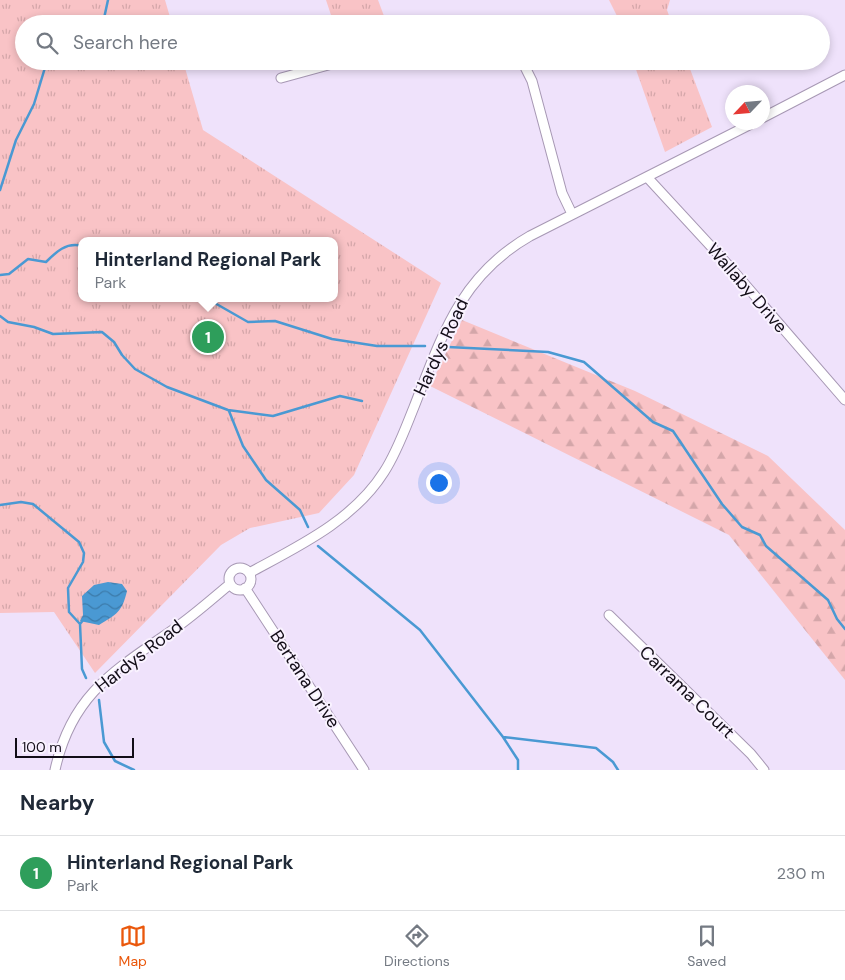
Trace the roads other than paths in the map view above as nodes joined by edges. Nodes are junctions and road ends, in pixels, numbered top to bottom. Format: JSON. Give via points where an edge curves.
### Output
{"nodes":[{"id":1,"x":310,"y":70,"type":"edge"},
{"id":2,"x":526,"y":70,"type":"edge"},
{"id":3,"x":845,"y":75,"type":"edge"},
{"id":4,"x":281,"y":78,"type":"dead end"},
{"id":5,"x":770,"y":114,"type":"edge"},
{"id":6,"x":738,"y":130,"type":"edge"},
{"id":7,"x":647,"y":177,"type":"junction"},
{"id":8,"x":572,"y":214,"type":"junction"},
{"id":9,"x":845,"y":400,"type":"edge"},
{"id":10,"x":249,"y":573,"type":"junction"},
{"id":11,"x":230,"y":584,"type":"junction"},
{"id":12,"x":245,"y":588,"type":"junction"},
{"id":13,"x":609,"y":615,"type":"dead end"},
{"id":14,"x":55,"y":770,"type":"edge"},
{"id":15,"x":364,"y":770,"type":"edge"},
{"id":16,"x":764,"y":770,"type":"edge"}],
"edges":[{"from":1,"to":4,"type":"street"},
{"from":2,"to":8,"type":"street","via":[[562,193]]},
{"from":3,"to":5,"type":"street"},
{"from":6,"to":7,"type":"street","name":"Hardys Road"},
{"from":7,"to":8,"type":"street","name":"Hardys Road"},
{"from":7,"to":9,"type":"street","name":"Wallaby Drive"},
{"from":8,"to":10,"type":"street","name":"Hardys Road","via":[[510,247],[494,260],[460,301],[397,448],[370,490],[353,508],[308,541]]},
{"from":10,"to":11,"type":"street","via":[[242,568],[233,570]]},
{"from":10,"to":12,"type":"street","via":[[250,583]]},
{"from":11,"to":12,"type":"street","via":[[237,589]]},
{"from":11,"to":14,"type":"street","name":"Hardys Road","via":[[176,628],[124,663],[89,695],[70,726]]},
{"from":12,"to":15,"type":"street","name":"Bertana Drive"},
{"from":13,"to":16,"type":"street","name":"Carrama Court"}]}
